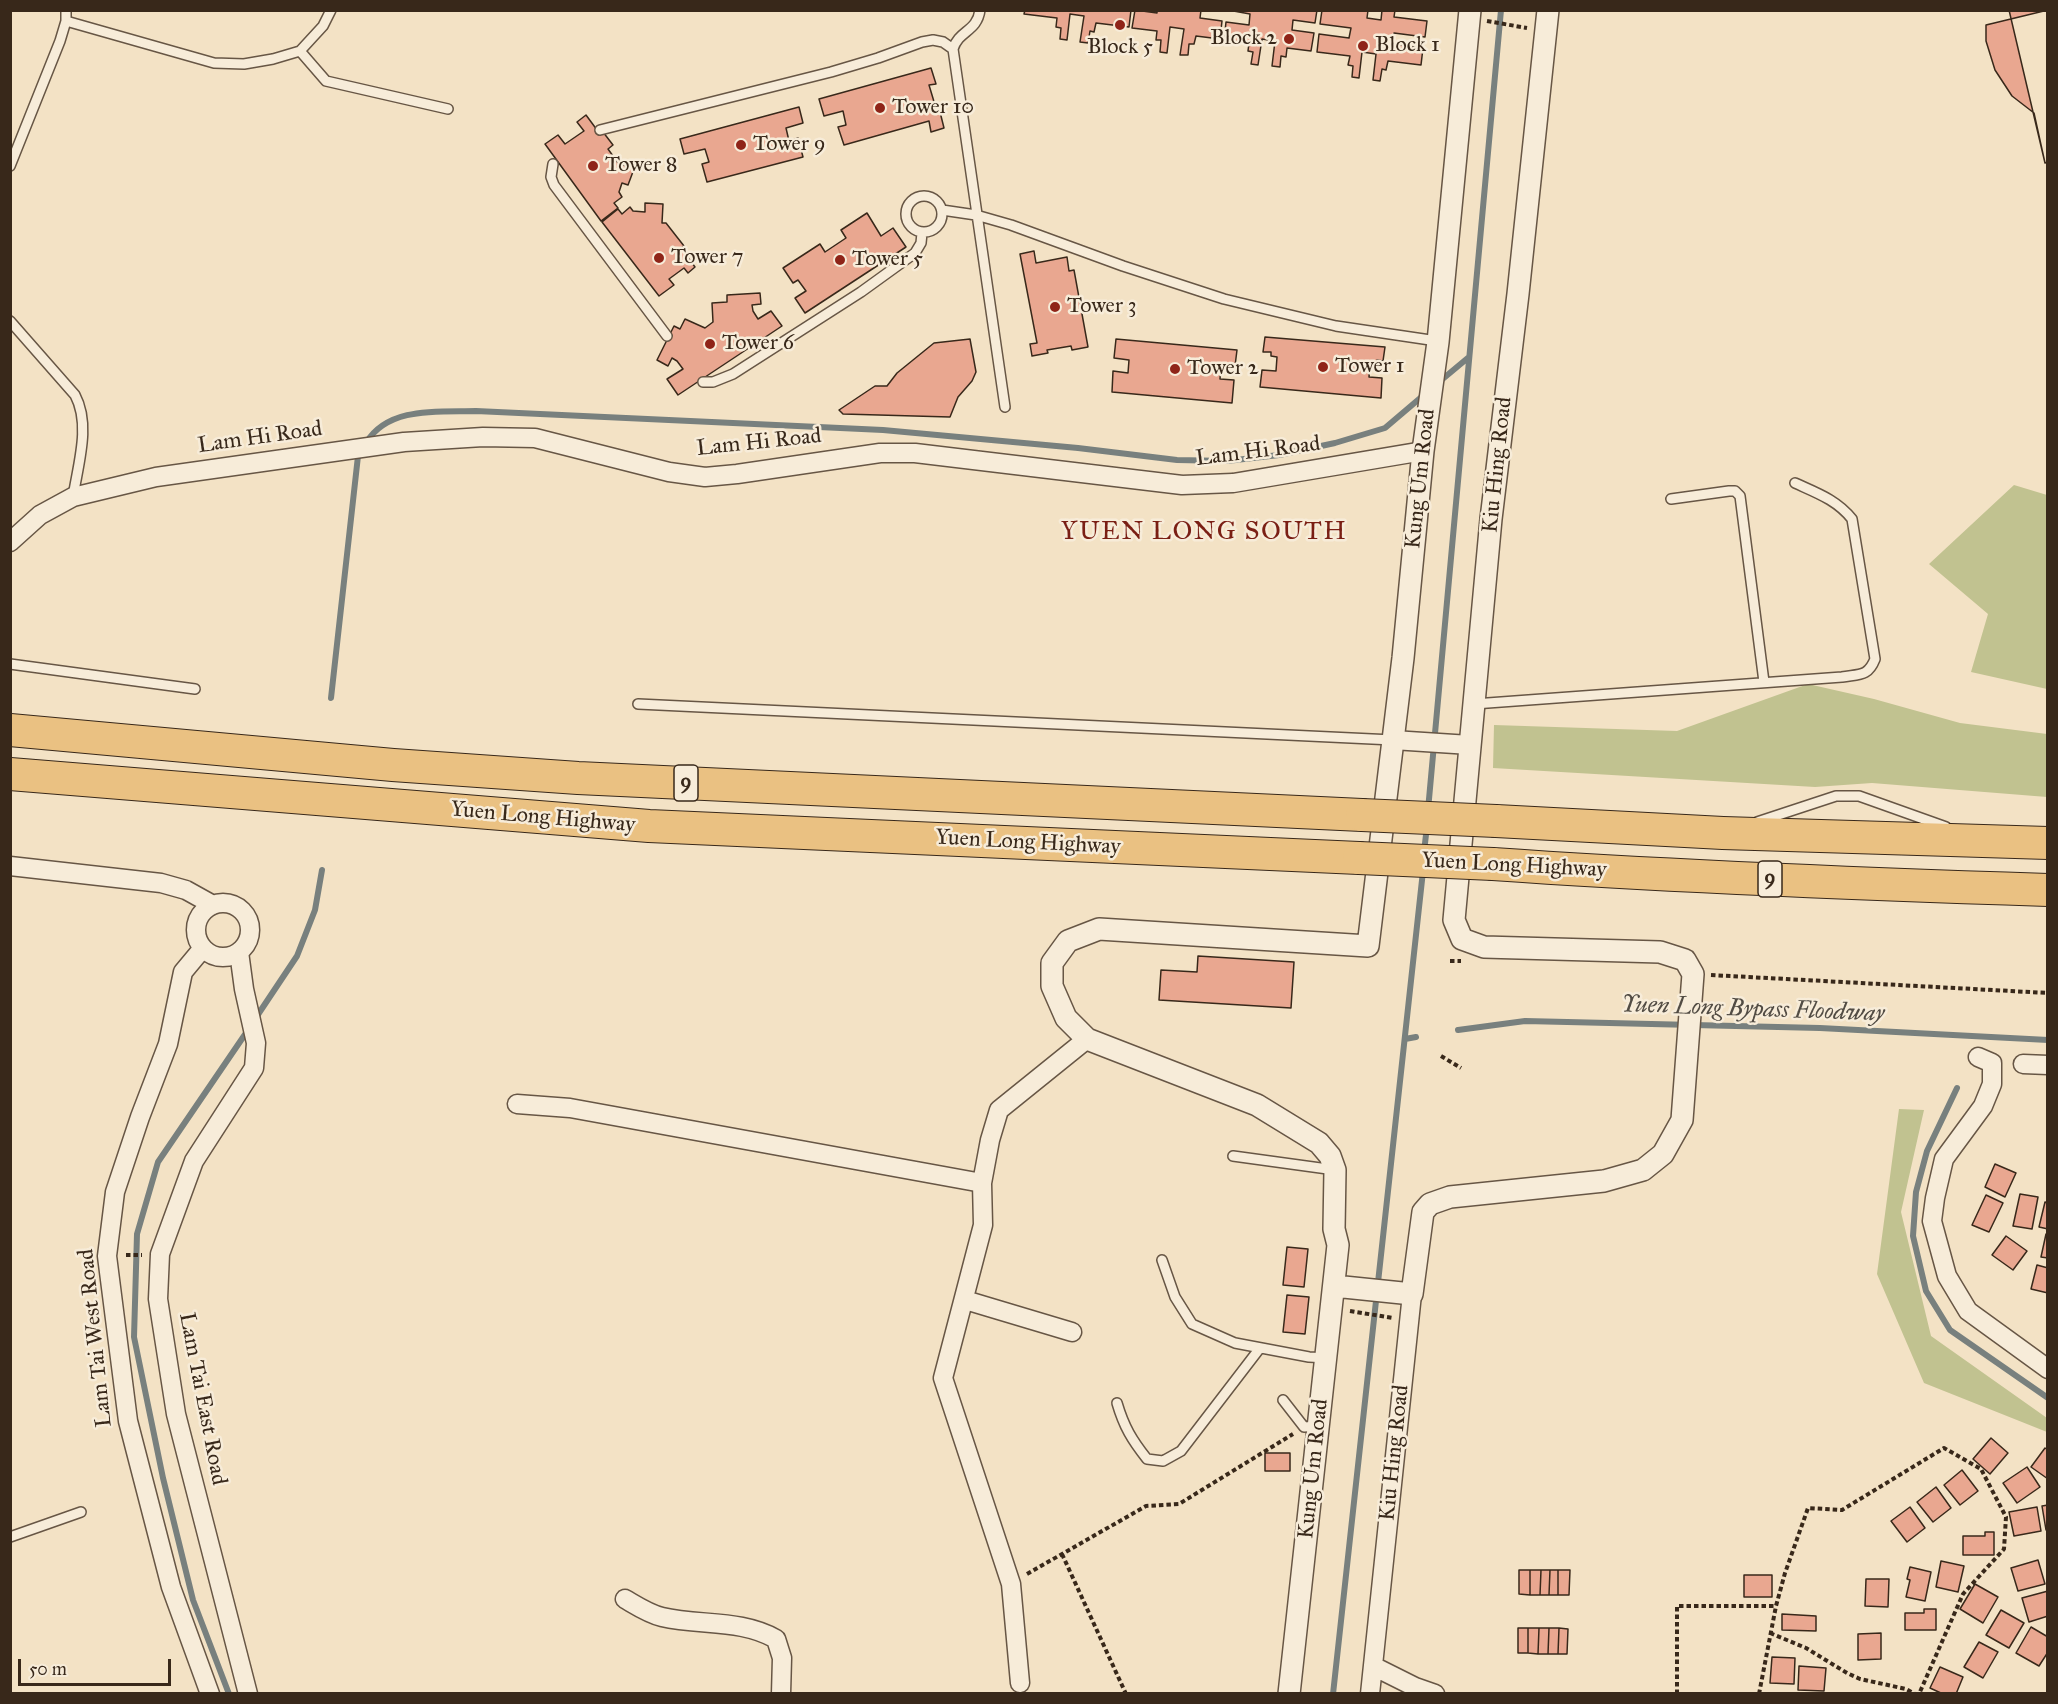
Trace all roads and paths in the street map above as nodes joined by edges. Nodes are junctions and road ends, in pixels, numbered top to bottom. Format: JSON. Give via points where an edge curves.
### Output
{"nodes":[{"id":1,"x":331,"y":10,"type":"edge"},
{"id":2,"x":980,"y":10,"type":"edge"},
{"id":3,"x":1548,"y":10,"type":"edge"},
{"id":4,"x":66,"y":16,"type":"edge"},
{"id":5,"x":1478,"y":16,"type":"edge"},
{"id":6,"x":1536,"y":29,"type":"dead end"},
{"id":7,"x":953,"y":49,"type":"junction"},
{"id":8,"x":300,"y":51,"type":"junction"},
{"id":9,"x":448,"y":109,"type":"dead end"},
{"id":10,"x":600,"y":130,"type":"dead end"},
{"id":11,"x":554,"y":164,"type":"dead end"},
{"id":12,"x":10,"y":166,"type":"edge"},
{"id":13,"x":942,"y":210,"type":"junction"},
{"id":14,"x":976,"y":215,"type":"junction"},
{"id":15,"x":922,"y":233,"type":"junction"},
{"id":16,"x":10,"y":321,"type":"edge"},
{"id":17,"x":667,"y":336,"type":"dead end"},
{"id":18,"x":1437,"y":351,"type":"junction"},
{"id":19,"x":703,"y":382,"type":"dead end"},
{"id":20,"x":1005,"y":407,"type":"dead end"},
{"id":21,"x":1423,"y":451,"type":"junction"},
{"id":22,"x":1795,"y":483,"type":"dead end"},
{"id":23,"x":73,"y":496,"type":"junction"},
{"id":24,"x":1671,"y":499,"type":"dead end"},
{"id":25,"x":10,"y":542,"type":"edge"},
{"id":26,"x":10,"y":664,"type":"edge"},
{"id":27,"x":1764,"y":682,"type":"junction"},
{"id":28,"x":195,"y":689,"type":"dead end"},
{"id":29,"x":638,"y":704,"type":"dead end"},
{"id":30,"x":1474,"y":704,"type":"junction"},
{"id":31,"x":10,"y":730,"type":"edge"},
{"id":32,"x":1393,"y":740,"type":"junction"},
{"id":33,"x":1470,"y":745,"type":"junction"},
{"id":34,"x":10,"y":774,"type":"edge"},
{"id":35,"x":2048,"y":843,"type":"edge"},
{"id":36,"x":10,"y":866,"type":"edge"},
{"id":37,"x":2048,"y":890,"type":"edge"},
{"id":38,"x":213,"y":905,"type":"junction"},
{"id":39,"x":203,"y":948,"type":"junction"},
{"id":40,"x":239,"y":952,"type":"junction"},
{"id":41,"x":1450,"y":961,"type":"dead end"},
{"id":42,"x":1462,"y":961,"type":"dead end"},
{"id":43,"x":1693,"y":974,"type":"junction"},
{"id":44,"x":2048,"y":993,"type":"edge"},
{"id":45,"x":1087,"y":1039,"type":"junction"},
{"id":46,"x":1441,"y":1056,"type":"dead end"},
{"id":47,"x":1978,"y":1057,"type":"dead end"},
{"id":48,"x":2023,"y":1064,"type":"dead end"},
{"id":49,"x":2048,"y":1065,"type":"edge"},
{"id":50,"x":1461,"y":1068,"type":"dead end"},
{"id":51,"x":517,"y":1104,"type":"dead end"},
{"id":52,"x":1233,"y":1156,"type":"dead end"},
{"id":53,"x":1335,"y":1170,"type":"junction"},
{"id":54,"x":982,"y":1183,"type":"junction"},
{"id":55,"x":147,"y":1254,"type":"dead end"},
{"id":56,"x":122,"y":1255,"type":"dead end"},
{"id":57,"x":1162,"y":1260,"type":"dead end"},
{"id":58,"x":1334,"y":1287,"type":"junction"},
{"id":59,"x":1413,"y":1294,"type":"junction"},
{"id":60,"x":965,"y":1300,"type":"junction"},
{"id":61,"x":1332,"y":1308,"type":"junction"},
{"id":62,"x":1409,"y":1321,"type":"junction"},
{"id":63,"x":1072,"y":1332,"type":"dead end"},
{"id":64,"x":1260,"y":1348,"type":"junction"},
{"id":65,"x":1327,"y":1358,"type":"junction"},
{"id":66,"x":2048,"y":1369,"type":"edge"},
{"id":67,"x":1283,"y":1400,"type":"dead end"},
{"id":68,"x":1117,"y":1403,"type":"dead end"},
{"id":69,"x":1312,"y":1427,"type":"junction"},
{"id":70,"x":81,"y":1512,"type":"dead end"},
{"id":71,"x":10,"y":1537,"type":"edge"},
{"id":72,"x":1062,"y":1554,"type":"junction"},
{"id":73,"x":1011,"y":1584,"type":"junction"},
{"id":74,"x":625,"y":1599,"type":"dead end"},
{"id":75,"x":1776,"y":1606,"type":"junction"},
{"id":76,"x":1770,"y":1633,"type":"junction"},
{"id":77,"x":1373,"y":1666,"type":"junction"},
{"id":78,"x":1020,"y":1683,"type":"dead end"},
{"id":79,"x":246,"y":1688,"type":"edge"},
{"id":80,"x":210,"y":1694,"type":"edge"},
{"id":81,"x":781,"y":1694,"type":"edge"},
{"id":82,"x":1126,"y":1694,"type":"edge"},
{"id":83,"x":1289,"y":1694,"type":"edge"},
{"id":84,"x":1370,"y":1694,"type":"edge"},
{"id":85,"x":1435,"y":1694,"type":"edge"},
{"id":86,"x":1677,"y":1694,"type":"edge"},
{"id":87,"x":1759,"y":1694,"type":"edge"},
{"id":88,"x":1917,"y":1694,"type":"edge"}],
"edges":[{"from":1,"to":8,"type":"lane","via":[[323,26]]},
{"from":2,"to":7,"type":"lane","via":[[975,26],[956,41]]},
{"from":3,"to":30,"type":"street","name":"Kiu Hing Road"},
{"from":4,"to":8,"type":"lane","via":[[214,63],[244,64]]},
{"from":4,"to":12,"type":"lane"},
{"from":5,"to":6,"type":"path"},
{"from":5,"to":18,"type":"street","name":"Kung Um Road"},
{"from":7,"to":10,"type":"lane","via":[[943,42],[922,42],[831,72]]},
{"from":7,"to":14,"type":"lane"},
{"from":8,"to":9,"type":"lane","via":[[326,81]]},
{"from":11,"to":17,"type":"lane","via":[[554,185]]},
{"from":13,"to":14,"type":"lane"},
{"from":13,"to":15,"type":"lane","via":[[938,227]]},
{"from":13,"to":15,"type":"lane","via":[[936,200],[924,196],[908,204],[907,222]]},
{"from":14,"to":18,"type":"lane","via":[[1224,299]]},
{"from":14,"to":20,"type":"lane"},
{"from":15,"to":19,"type":"lane","via":[[915,253],[887,274],[733,374]]},
{"from":16,"to":23,"type":"lane","via":[[79,403],[82,434]]},
{"from":18,"to":21,"type":"street","name":"Kung Um Road"},
{"from":21,"to":23,"type":"street","name":"Lam Hi Road","via":[[1233,483],[1182,485],[915,453],[880,453],[705,477],[669,472],[535,438],[483,437],[319,453],[156,477]]},
{"from":21,"to":32,"type":"street","name":"Kung Um Road"},
{"from":22,"to":27,"type":"lane","via":[[1832,500],[1852,519],[1875,659],[1865,673]]},
{"from":23,"to":25,"type":"street","name":"Lam Hi Road","via":[[40,515]]},
{"from":24,"to":27,"type":"lane","via":[[1729,491],[1740,496]]},
{"from":26,"to":28,"type":"lane"},
{"from":27,"to":30,"type":"lane"},
{"from":29,"to":32,"type":"lane"},
{"from":30,"to":33,"type":"street","name":"Kiu Hing Road"},
{"from":31,"to":35,"type":"highway","name":"Yuen Long Highway","number":"9","bridge":true,"via":[[393,765],[578,777],[1723,833]]},
{"from":32,"to":33,"type":"street"},
{"from":32,"to":45,"type":"street","name":"Kung Um Road","via":[[1368,946],[1100,929],[1068,941],[1052,963],[1052,986],[1066,1018]]},
{"from":33,"to":43,"type":"street","name":"Kiu Hing Road","via":[[1454,920],[1462,939],[1484,947],[1660,952],[1685,960]]},
{"from":34,"to":37,"type":"highway","name":"Yuen Long Highway","number":"9","bridge":true,"via":[[649,826]]},
{"from":36,"to":38,"type":"street","via":[[160,883],[186,890]]},
{"from":38,"to":39,"type":"street","via":[[196,924]]},
{"from":38,"to":40,"type":"street","via":[[230,904],[245,913],[250,930]]},
{"from":39,"to":40,"type":"street","via":[[216,956]]},
{"from":39,"to":80,"type":"street","name":"Lam Tai West Road","via":[[183,972],[168,1044],[115,1192],[107,1256],[128,1421],[171,1587]]},
{"from":40,"to":79,"type":"street","name":"Lam Tai East Road","via":[[256,1043],[254,1068],[194,1161],[160,1254],[158,1299],[176,1414]]},
{"from":41,"to":42,"type":"path"},
{"from":43,"to":44,"type":"path"},
{"from":43,"to":59,"type":"street","name":"Kiu Hing Road","via":[[1682,1120],[1663,1154],[1643,1170],[1604,1181],[1450,1197],[1430,1204],[1423,1212]]},
{"from":45,"to":53,"type":"street","via":[[1257,1105],[1319,1143]]},
{"from":45,"to":54,"type":"street","via":[[999,1110]]},
{"from":46,"to":50,"type":"path"},
{"from":47,"to":66,"type":"street","via":[[1992,1063],[1992,1084],[1983,1106],[1944,1159],[1932,1221],[1936,1240],[1947,1276],[1968,1311]]},
{"from":48,"to":49,"type":"street"},
{"from":51,"to":54,"type":"street","via":[[570,1108]]},
{"from":52,"to":53,"type":"lane"},
{"from":53,"to":58,"type":"street","name":"Kung Um Road","via":[[1334,1229],[1338,1245]]},
{"from":54,"to":60,"type":"street","via":[[983,1225]]},
{"from":55,"to":56,"type":"path"},
{"from":57,"to":64,"type":"lane","via":[[1175,1297],[1192,1324],[1235,1344]]},
{"from":58,"to":59,"type":"street"},
{"from":58,"to":61,"type":"street","name":"Kung Um Road"},
{"from":59,"to":62,"type":"street","name":"Kiu Hing Road"},
{"from":60,"to":63,"type":"street"},
{"from":60,"to":73,"type":"street","via":[[943,1378]]},
{"from":61,"to":62,"type":"path"},
{"from":61,"to":65,"type":"street","name":"Kung Um Road"},
{"from":62,"to":77,"type":"street","name":"Kiu Hing Road"},
{"from":64,"to":65,"type":"lane"},
{"from":64,"to":68,"type":"lane","via":[[1181,1451],[1163,1461],[1147,1459],[1134,1443]]},
{"from":65,"to":69,"type":"street","name":"Kung Um Road"},
{"from":67,"to":69,"type":"lane"},
{"from":69,"to":72,"type":"path","via":[[1179,1504],[1146,1506]]},
{"from":69,"to":83,"type":"street","name":"Kung Um Road"},
{"from":70,"to":71,"type":"lane"},
{"from":72,"to":73,"type":"path"},
{"from":72,"to":82,"type":"path"},
{"from":73,"to":78,"type":"street"},
{"from":74,"to":81,"type":"street","via":[[662,1617],[762,1630],[776,1639],[782,1659]]},
{"from":75,"to":76,"type":"path"},
{"from":75,"to":86,"type":"path","via":[[1677,1606]]},
{"from":75,"to":88,"type":"path","via":[[1808,1508],[1842,1510],[1944,1448],[1981,1469],[2007,1517],[2004,1549],[1963,1594]]},
{"from":76,"to":87,"type":"path"},
{"from":76,"to":88,"type":"path","via":[[1806,1647],[1860,1679]]},
{"from":77,"to":84,"type":"street","name":"Kiu Hing Road"},
{"from":77,"to":85,"type":"street"}]}
